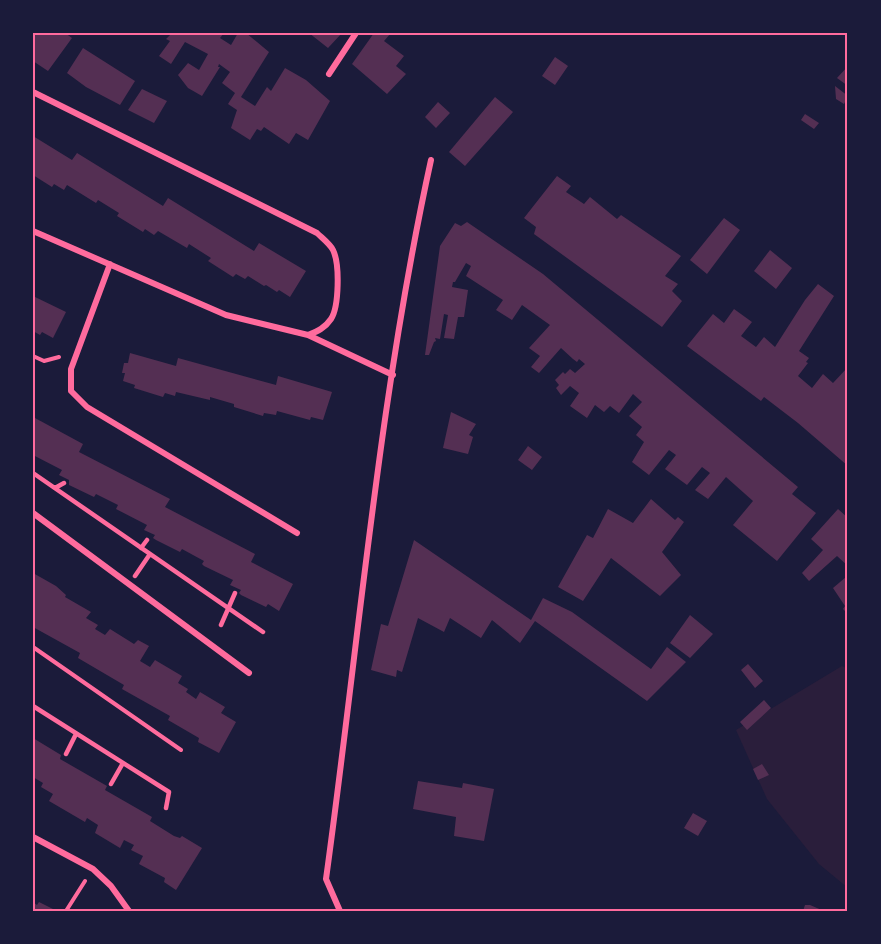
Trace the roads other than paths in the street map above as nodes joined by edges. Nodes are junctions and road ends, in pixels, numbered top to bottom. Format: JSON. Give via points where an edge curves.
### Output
{"nodes":[{"id":1,"x":356,"y":33,"type":"edge"},
{"id":2,"x":329,"y":74,"type":"dead end"},
{"id":3,"x":33,"y":93,"type":"edge"},
{"id":4,"x":431,"y":160,"type":"dead end"},
{"id":5,"x":33,"y":231,"type":"edge"},
{"id":6,"x":110,"y":264,"type":"junction"},
{"id":7,"x":308,"y":335,"type":"junction"},
{"id":8,"x":393,"y":375,"type":"junction"},
{"id":9,"x":33,"y":473,"type":"edge"},
{"id":10,"x":64,"y":483,"type":"dead end"},
{"id":11,"x":55,"y":488,"type":"junction"},
{"id":12,"x":33,"y":513,"type":"edge"},
{"id":13,"x":297,"y":533,"type":"dead end"},
{"id":14,"x":147,"y":540,"type":"dead end"},
{"id":15,"x":141,"y":548,"type":"junction"},
{"id":16,"x":150,"y":554,"type":"junction"},
{"id":17,"x":135,"y":576,"type":"dead end"},
{"id":18,"x":235,"y":593,"type":"dead end"},
{"id":19,"x":227,"y":608,"type":"junction"},
{"id":20,"x":220,"y":625,"type":"dead end"},
{"id":21,"x":262,"y":632,"type":"dead end"},
{"id":22,"x":249,"y":673,"type":"dead end"},
{"id":23,"x":33,"y":706,"type":"edge"},
{"id":24,"x":76,"y":734,"type":"junction"},
{"id":25,"x":66,"y":754,"type":"dead end"},
{"id":26,"x":123,"y":763,"type":"junction"},
{"id":27,"x":111,"y":784,"type":"dead end"},
{"id":28,"x":166,"y":808,"type":"dead end"},
{"id":29,"x":33,"y":837,"type":"edge"},
{"id":30,"x":129,"y":911,"type":"edge"},
{"id":31,"x":340,"y":911,"type":"edge"}],
"edges":[{"from":1,"to":2,"type":"street"},
{"from":3,"to":7,"type":"street","via":[[317,233],[333,249],[339,264],[338,284],[332,318],[321,330]]},
{"from":4,"to":8,"type":"street"},
{"from":5,"to":6,"type":"street"},
{"from":6,"to":7,"type":"street","via":[[226,315]]},
{"from":6,"to":13,"type":"street","via":[[71,369],[71,391],[87,408]]},
{"from":7,"to":8,"type":"street"},
{"from":8,"to":31,"type":"street","via":[[326,879]]},
{"from":9,"to":11,"type":"lane"},
{"from":10,"to":11,"type":"lane"},
{"from":11,"to":15,"type":"lane"},
{"from":12,"to":22,"type":"street"},
{"from":14,"to":15,"type":"lane"},
{"from":15,"to":16,"type":"lane"},
{"from":16,"to":17,"type":"lane"},
{"from":16,"to":19,"type":"lane"},
{"from":18,"to":19,"type":"lane"},
{"from":19,"to":20,"type":"lane"},
{"from":19,"to":21,"type":"lane"},
{"from":23,"to":24,"type":"lane"},
{"from":24,"to":25,"type":"lane"},
{"from":24,"to":26,"type":"lane"},
{"from":26,"to":27,"type":"lane"},
{"from":26,"to":28,"type":"lane","via":[[169,792]]},
{"from":29,"to":30,"type":"street","via":[[93,869]]}]}
